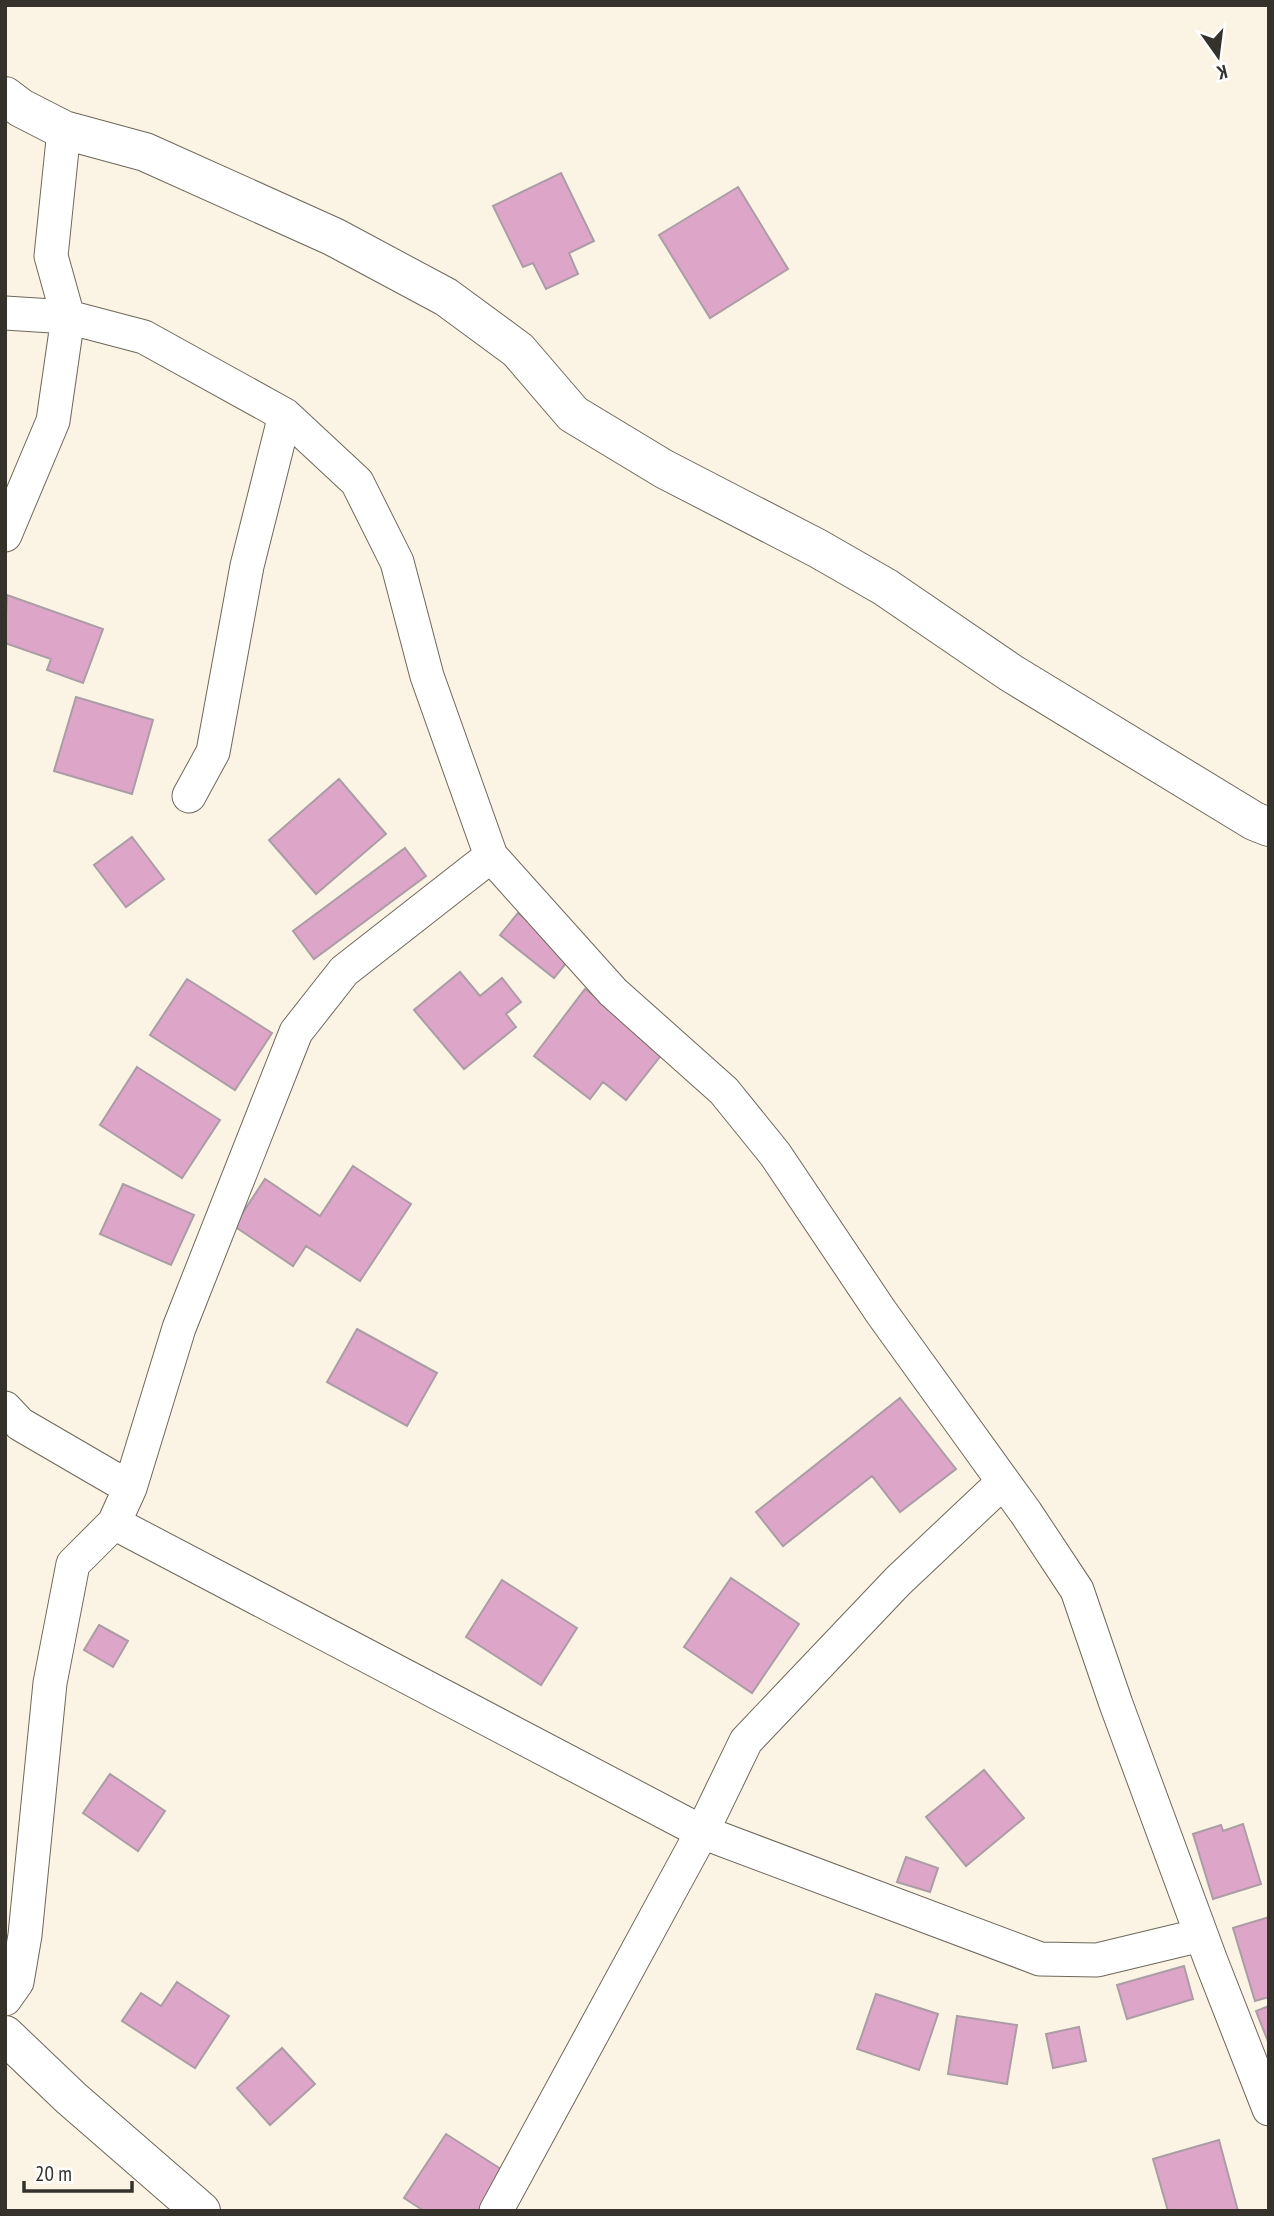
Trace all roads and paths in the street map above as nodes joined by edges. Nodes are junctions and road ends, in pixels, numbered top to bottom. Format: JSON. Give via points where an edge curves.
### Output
{"nodes":[{"id":1,"x":5,"y":96,"type":"edge"},
{"id":2,"x":64,"y":130,"type":"junction"},
{"id":3,"x":5,"y":313,"type":"edge"},
{"id":4,"x":68,"y":317,"type":"junction"},
{"id":5,"x":285,"y":415,"type":"junction"},
{"id":6,"x":5,"y":535,"type":"edge"},
{"id":7,"x":189,"y":796,"type":"dead end"},
{"id":8,"x":1269,"y":827,"type":"edge"},
{"id":9,"x":491,"y":856,"type":"junction"},
{"id":10,"x":5,"y":1408,"type":"edge"},
{"id":11,"x":1003,"y":1482,"type":"junction"},
{"id":12,"x":130,"y":1488,"type":"junction"},
{"id":13,"x":114,"y":1523,"type":"junction"},
{"id":14,"x":702,"y":1832,"type":"junction"},
{"id":15,"x":1201,"y":1934,"type":"junction"},
{"id":16,"x":5,"y":1999,"type":"edge"},
{"id":17,"x":5,"y":2035,"type":"edge"},
{"id":18,"x":1269,"y":2109,"type":"edge"},
{"id":19,"x":201,"y":2211,"type":"edge"},
{"id":20,"x":496,"y":2211,"type":"edge"}],
"edges":[{"from":1,"to":2,"type":"street"},
{"from":2,"to":4,"type":"street","via":[[51,256]]},
{"from":2,"to":8,"type":"street","via":[[145,152],[334,237],[446,296],[518,350],[573,414],[664,469],[885,587],[1011,673]]},
{"from":3,"to":4,"type":"street"},
{"from":4,"to":5,"type":"street","via":[[145,337]]},
{"from":4,"to":6,"type":"street","via":[[53,421]]},
{"from":5,"to":7,"type":"street","via":[[247,566],[213,752]]},
{"from":5,"to":9,"type":"street","via":[[357,481],[397,562],[428,676]]},
{"from":9,"to":11,"type":"street","via":[[613,992],[724,1091],[775,1154]]},
{"from":9,"to":12,"type":"street","via":[[344,971],[296,1032],[178,1328]]},
{"from":10,"to":12,"type":"street","via":[[20,1424]]},
{"from":11,"to":14,"type":"street","via":[[898,1581],[746,1741]]},
{"from":11,"to":15,"type":"street","via":[[1077,1590]]},
{"from":12,"to":13,"type":"street"},
{"from":13,"to":14,"type":"street"},
{"from":13,"to":16,"type":"street","via":[[73,1564],[50,1683],[25,1934],[17,1982]]},
{"from":14,"to":15,"type":"street","via":[[1040,1958],[1097,1960]]},
{"from":14,"to":20,"type":"street"},
{"from":15,"to":18,"type":"street"},
{"from":17,"to":19,"type":"street"}]}
